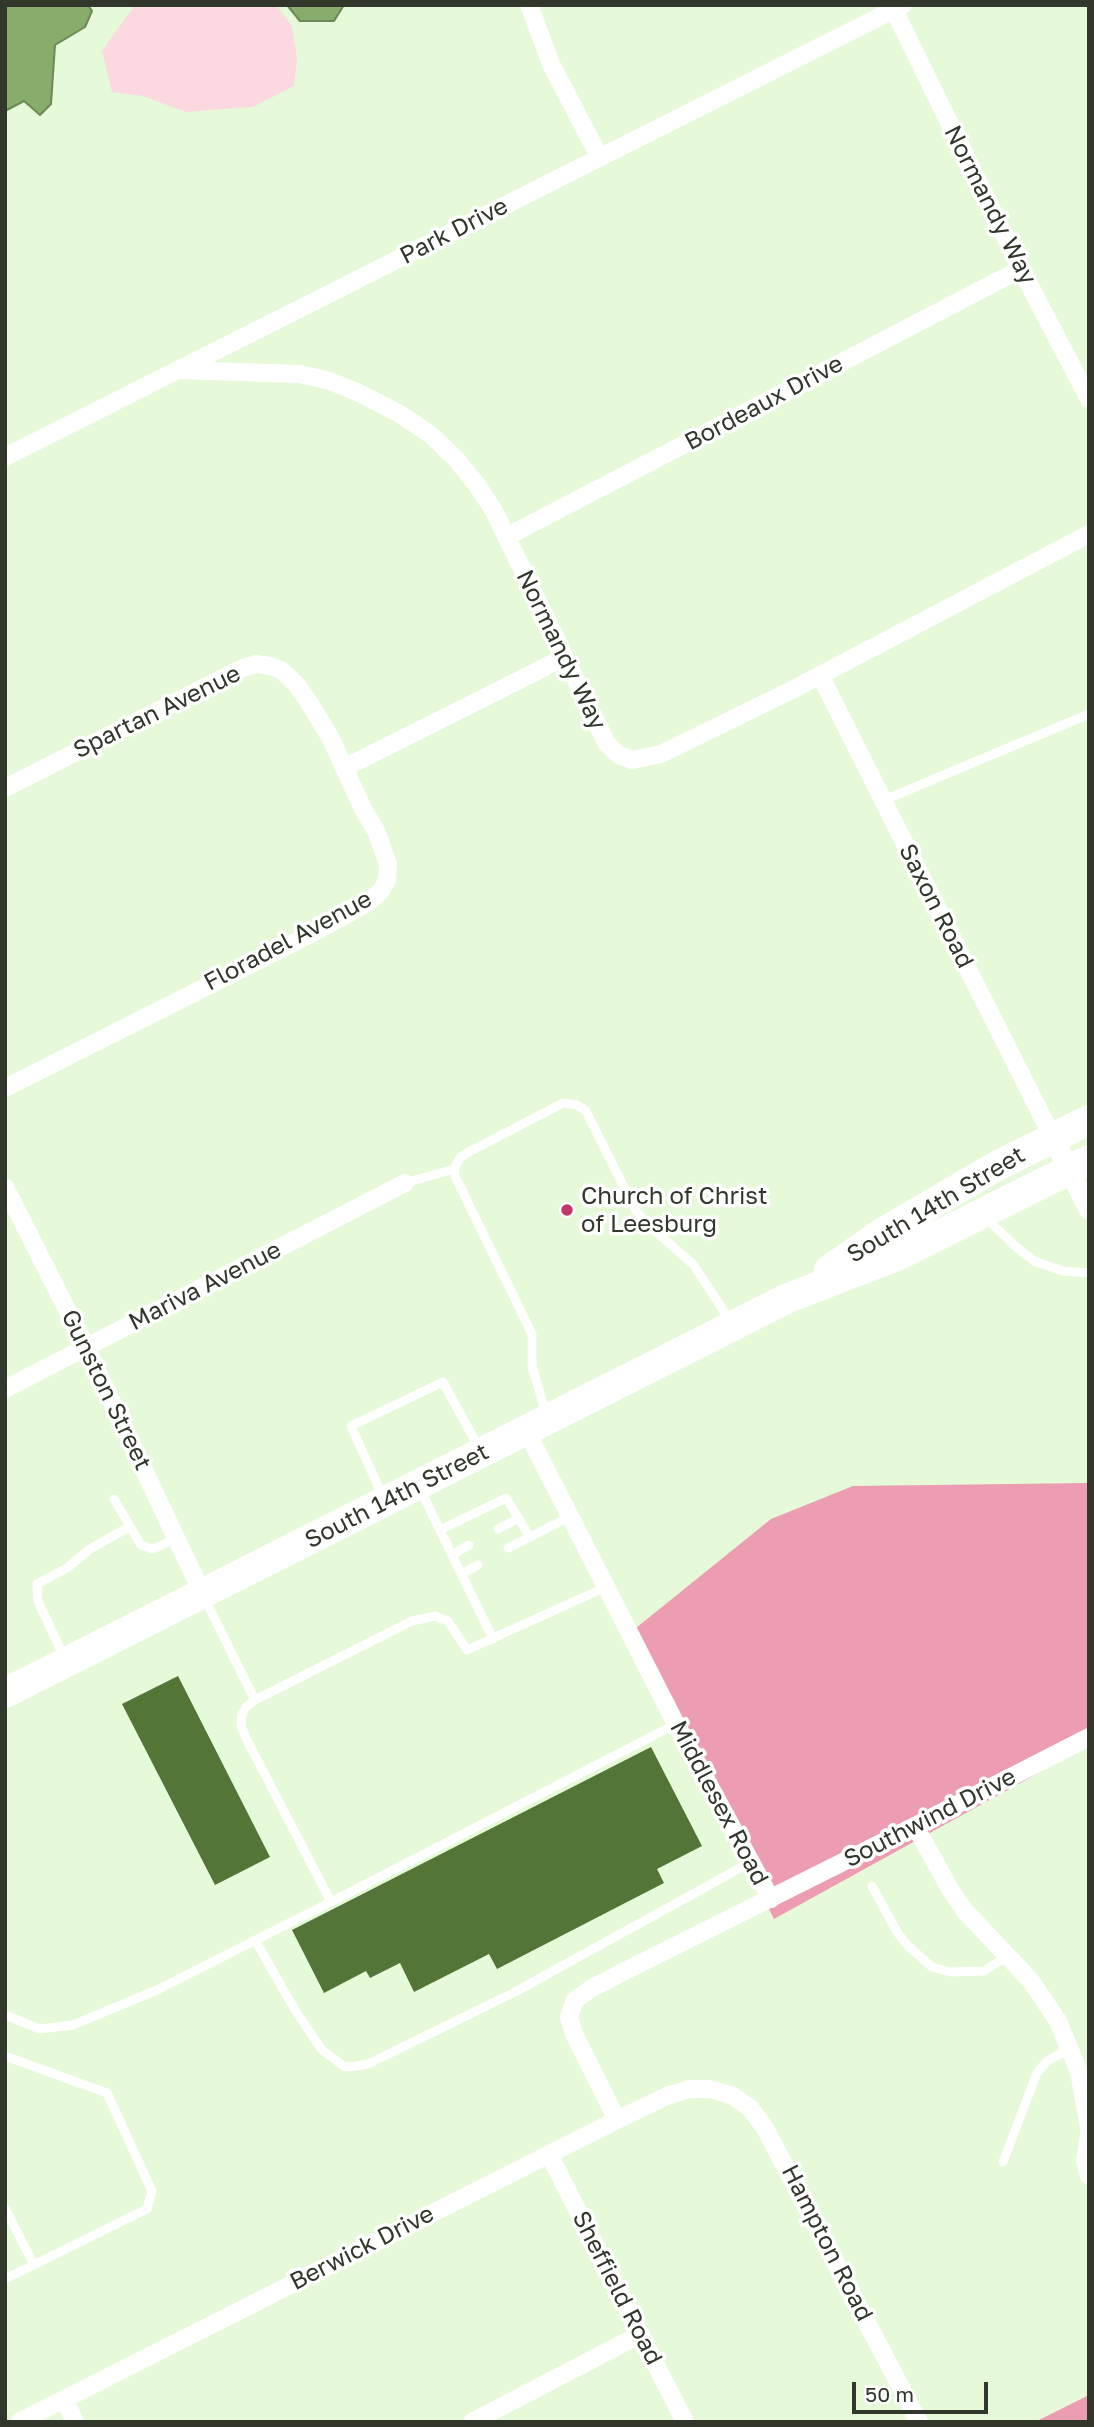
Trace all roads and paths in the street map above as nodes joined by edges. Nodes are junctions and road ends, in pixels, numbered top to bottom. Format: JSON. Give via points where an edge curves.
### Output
{"nodes":[{"id":1,"x":529,"y":5,"type":"edge"},
{"id":2,"x":898,"y":8,"type":"edge"},
{"id":3,"x":600,"y":158,"type":"junction"},
{"id":4,"x":1021,"y":269,"type":"junction"},
{"id":5,"x":179,"y":370,"type":"junction"},
{"id":6,"x":1089,"y":399,"type":"edge"},
{"id":7,"x":5,"y":457,"type":"edge"},
{"id":8,"x":1089,"y":534,"type":"edge"},
{"id":9,"x":506,"y":537,"type":"junction"},
{"id":10,"x":565,"y":657,"type":"junction"},
{"id":11,"x":820,"y":675,"type":"junction"},
{"id":12,"x":1089,"y":714,"type":"edge"},
{"id":13,"x":344,"y":768,"type":"junction"},
{"id":14,"x":5,"y":788,"type":"edge"},
{"id":15,"x":882,"y":801,"type":"junction"},
{"id":16,"x":5,"y":1088,"type":"edge"},
{"id":17,"x":1089,"y":1120,"type":"edge"},
{"id":18,"x":1053,"y":1138,"type":"junction"},
{"id":19,"x":1079,"y":1165,"type":"edge"},
{"id":20,"x":453,"y":1170,"type":"junction"},
{"id":21,"x":405,"y":1183,"type":"joint"},
{"id":22,"x":5,"y":1186,"type":"edge"},
{"id":23,"x":1089,"y":1209,"type":"edge"},
{"id":24,"x":981,"y":1213,"type":"junction"},
{"id":25,"x":1089,"y":1273,"type":"edge"},
{"id":26,"x":788,"y":1298,"type":"junction"},
{"id":27,"x":733,"y":1326,"type":"junction"},
{"id":28,"x":86,"y":1348,"type":"junction"},
{"id":29,"x":5,"y":1389,"type":"edge"},
{"id":30,"x":537,"y":1425,"type":"junction"},
{"id":31,"x":482,"y":1453,"type":"junction"},
{"id":32,"x":418,"y":1485,"type":"junction"},
{"id":33,"x":114,"y":1499,"type":"dead end"},
{"id":34,"x":386,"y":1502,"type":"junction"},
{"id":35,"x":569,"y":1517,"type":"junction"},
{"id":36,"x":519,"y":1518,"type":"junction"},
{"id":37,"x":129,"y":1527,"type":"junction"},
{"id":38,"x":498,"y":1529,"type":"dead end"},
{"id":39,"x":440,"y":1530,"type":"junction"},
{"id":40,"x":530,"y":1536,"type":"junction"},
{"id":41,"x":177,"y":1538,"type":"junction"},
{"id":42,"x":469,"y":1545,"type":"dead end"},
{"id":43,"x":508,"y":1548,"type":"dead end"},
{"id":44,"x":452,"y":1555,"type":"junction"},
{"id":45,"x":478,"y":1564,"type":"dead end"},
{"id":46,"x":461,"y":1574,"type":"junction"},
{"id":47,"x":606,"y":1587,"type":"junction"},
{"id":48,"x":204,"y":1595,"type":"junction"},
{"id":49,"x":493,"y":1639,"type":"junction"},
{"id":50,"x":67,"y":1662,"type":"junction"},
{"id":51,"x":5,"y":1693,"type":"edge"},
{"id":52,"x":256,"y":1700,"type":"junction"},
{"id":53,"x":676,"y":1724,"type":"junction"},
{"id":54,"x":1089,"y":1737,"type":"edge"},
{"id":55,"x":915,"y":1826,"type":"junction"},
{"id":56,"x":751,"y":1862,"type":"junction"},
{"id":57,"x":872,"y":1886,"type":"dead end"},
{"id":58,"x":771,"y":1899,"type":"junction"},
{"id":59,"x":331,"y":1902,"type":"junction"},
{"id":60,"x":255,"y":1940,"type":"junction"},
{"id":61,"x":1007,"y":1956,"type":"junction"},
{"id":62,"x":5,"y":2015,"type":"edge"},
{"id":63,"x":1071,"y":2048,"type":"junction"},
{"id":64,"x":5,"y":2056,"type":"edge"},
{"id":65,"x":710,"y":2089,"type":"joint"},
{"id":66,"x":617,"y":2120,"type":"junction"},
{"id":67,"x":1089,"y":2127,"type":"edge"},
{"id":68,"x":1089,"y":2134,"type":"edge"},
{"id":69,"x":549,"y":2154,"type":"junction"},
{"id":70,"x":1003,"y":2162,"type":"dead end"},
{"id":71,"x":1089,"y":2176,"type":"edge"},
{"id":72,"x":5,"y":2208,"type":"edge"},
{"id":73,"x":34,"y":2265,"type":"junction"},
{"id":74,"x":5,"y":2279,"type":"edge"},
{"id":75,"x":640,"y":2334,"type":"junction"},
{"id":76,"x":64,"y":2399,"type":"junction"},
{"id":77,"x":19,"y":2422,"type":"edge"},
{"id":78,"x":75,"y":2422,"type":"edge"},
{"id":79,"x":472,"y":2422,"type":"edge"},
{"id":80,"x":685,"y":2422,"type":"edge"},
{"id":81,"x":919,"y":2422,"type":"edge"}],
"edges":[{"from":1,"to":3,"type":"street","via":[[552,66]]},
{"from":2,"to":3,"type":"street","name":"Park Drive"},
{"from":2,"to":4,"type":"street","name":"Normandy Way"},
{"from":3,"to":5,"type":"street","name":"Park Drive"},
{"from":4,"to":6,"type":"street","name":"Normandy Way"},
{"from":4,"to":9,"type":"street","name":"Bordeaux Drive"},
{"from":5,"to":7,"type":"street","name":"Park Drive"},
{"from":5,"to":9,"type":"street","name":"Normandy Way","via":[[300,374],[361,394],[400,414],[456,459],[477,485]]},
{"from":8,"to":11,"type":"street","name":"Normandy Way"},
{"from":9,"to":10,"type":"street","name":"Normandy Way"},
{"from":10,"to":11,"type":"street","name":"Normandy Way","via":[[607,744],[632,761],[661,754]]},
{"from":10,"to":13,"type":"street"},
{"from":11,"to":15,"type":"street","name":"Saxon Road"},
{"from":12,"to":15,"type":"lane"},
{"from":13,"to":14,"type":"street","name":"Spartan Avenue","via":[[296,684],[281,670],[256,664]]},
{"from":13,"to":16,"type":"street","name":"Floradel Avenue","via":[[388,864],[381,891],[309,935]]},
{"from":15,"to":18,"type":"street","name":"Saxon Road"},
{"from":17,"to":18,"type":"highway","name":"South 14th Street"},
{"from":18,"to":19,"type":"street"},
{"from":18,"to":26,"type":"highway","name":"South 14th Street","via":[[882,1233]]},
{"from":19,"to":23,"type":"street"},
{"from":19,"to":24,"type":"highway","name":"South 14th Street"},
{"from":20,"to":21,"type":"lane"},
{"from":20,"to":27,"type":"lane","via":[[460,1158],[491,1140],[563,1103],[577,1105],[586,1111],[636,1211],[693,1264]]},
{"from":20,"to":30,"type":"lane","via":[[532,1334]]},
{"from":21,"to":28,"type":"street","name":"Mariva Avenue"},
{"from":22,"to":28,"type":"street","name":"Gunston Street"},
{"from":24,"to":25,"type":"lane","via":[[1034,1261],[1063,1271]]},
{"from":24,"to":26,"type":"highway","name":"South 14th Street","via":[[897,1256]]},
{"from":26,"to":27,"type":"highway","name":"South 14th Street"},
{"from":27,"to":30,"type":"highway","name":"South 14th Street"},
{"from":28,"to":29,"type":"street","name":"Mariva Avenue"},
{"from":28,"to":41,"type":"street","name":"Gunston Street"},
{"from":30,"to":31,"type":"highway","name":"South 14th Street"},
{"from":30,"to":35,"type":"street","name":"Middlesex Road"},
{"from":31,"to":32,"type":"highway","name":"South 14th Street"},
{"from":31,"to":34,"type":"lane","via":[[443,1382],[351,1426]]},
{"from":32,"to":34,"type":"highway","name":"South 14th Street"},
{"from":32,"to":39,"type":"lane"},
{"from":33,"to":37,"type":"lane"},
{"from":34,"to":48,"type":"highway","name":"South 14th Street"},
{"from":35,"to":40,"type":"lane"},
{"from":35,"to":47,"type":"street","name":"Middlesex Road"},
{"from":36,"to":38,"type":"lane"},
{"from":36,"to":39,"type":"lane","via":[[506,1498]]},
{"from":36,"to":40,"type":"lane"},
{"from":37,"to":41,"type":"lane","via":[[148,1549]]},
{"from":37,"to":50,"type":"lane","via":[[37,1584],[38,1601]]},
{"from":39,"to":44,"type":"lane"},
{"from":40,"to":43,"type":"lane"},
{"from":41,"to":48,"type":"street","name":"Gunston Street"},
{"from":42,"to":44,"type":"lane"},
{"from":44,"to":46,"type":"lane"},
{"from":45,"to":46,"type":"lane"},
{"from":46,"to":49,"type":"lane"},
{"from":47,"to":49,"type":"lane"},
{"from":47,"to":53,"type":"street","name":"Middlesex Road"},
{"from":48,"to":50,"type":"highway","name":"South 14th Street"},
{"from":48,"to":52,"type":"lane"},
{"from":49,"to":52,"type":"lane","via":[[467,1650],[448,1621],[435,1616],[412,1621]]},
{"from":50,"to":51,"type":"highway","name":"South 14th Street"},
{"from":52,"to":59,"type":"lane","via":[[242,1714],[241,1726]]},
{"from":53,"to":56,"type":"street","name":"Middlesex Road"},
{"from":53,"to":59,"type":"lane"},
{"from":54,"to":55,"type":"street","name":"Southwind Drive"},
{"from":55,"to":58,"type":"street","name":"Southwind Drive"},
{"from":55,"to":61,"type":"street","via":[[965,1911]]},
{"from":56,"to":58,"type":"street","name":"Middlesex Road"},
{"from":56,"to":60,"type":"lane","via":[[515,1992],[356,2066],[345,2067],[322,2050]]},
{"from":57,"to":61,"type":"lane","via":[[897,1932],[932,1967],[951,1972],[984,1971]]},
{"from":58,"to":66,"type":"street","name":"Middlesex Road","via":[[575,2000],[569,2017],[574,2034]]},
{"from":59,"to":60,"type":"lane"},
{"from":60,"to":62,"type":"lane","via":[[157,1990],[74,2025],[40,2029]]},
{"from":61,"to":63,"type":"street","via":[[1045,2000]]},
{"from":63,"to":67,"type":"street"},
{"from":63,"to":70,"type":"lane","via":[[1046,2062],[1037,2073]]},
{"from":64,"to":73,"type":"lane","via":[[107,2093],[152,2191],[147,2209]]},
{"from":65,"to":66,"type":"street","name":"Berwick Drive","via":[[667,2096]]},
{"from":65,"to":81,"type":"street","name":"Hampton Road","via":[[733,2096],[750,2108],[765,2128]]},
{"from":66,"to":69,"type":"street","name":"Berwick Drive"},
{"from":68,"to":71,"type":"street","via":[[1085,2161]]},
{"from":69,"to":75,"type":"street","name":"Sheffield Road"},
{"from":69,"to":76,"type":"street","name":"Berwick Drive"},
{"from":72,"to":73,"type":"lane"},
{"from":73,"to":74,"type":"lane"},
{"from":75,"to":79,"type":"street"},
{"from":75,"to":80,"type":"street","name":"Sheffield Road"},
{"from":76,"to":77,"type":"street","name":"Berwick Drive"},
{"from":76,"to":78,"type":"street"}]}
